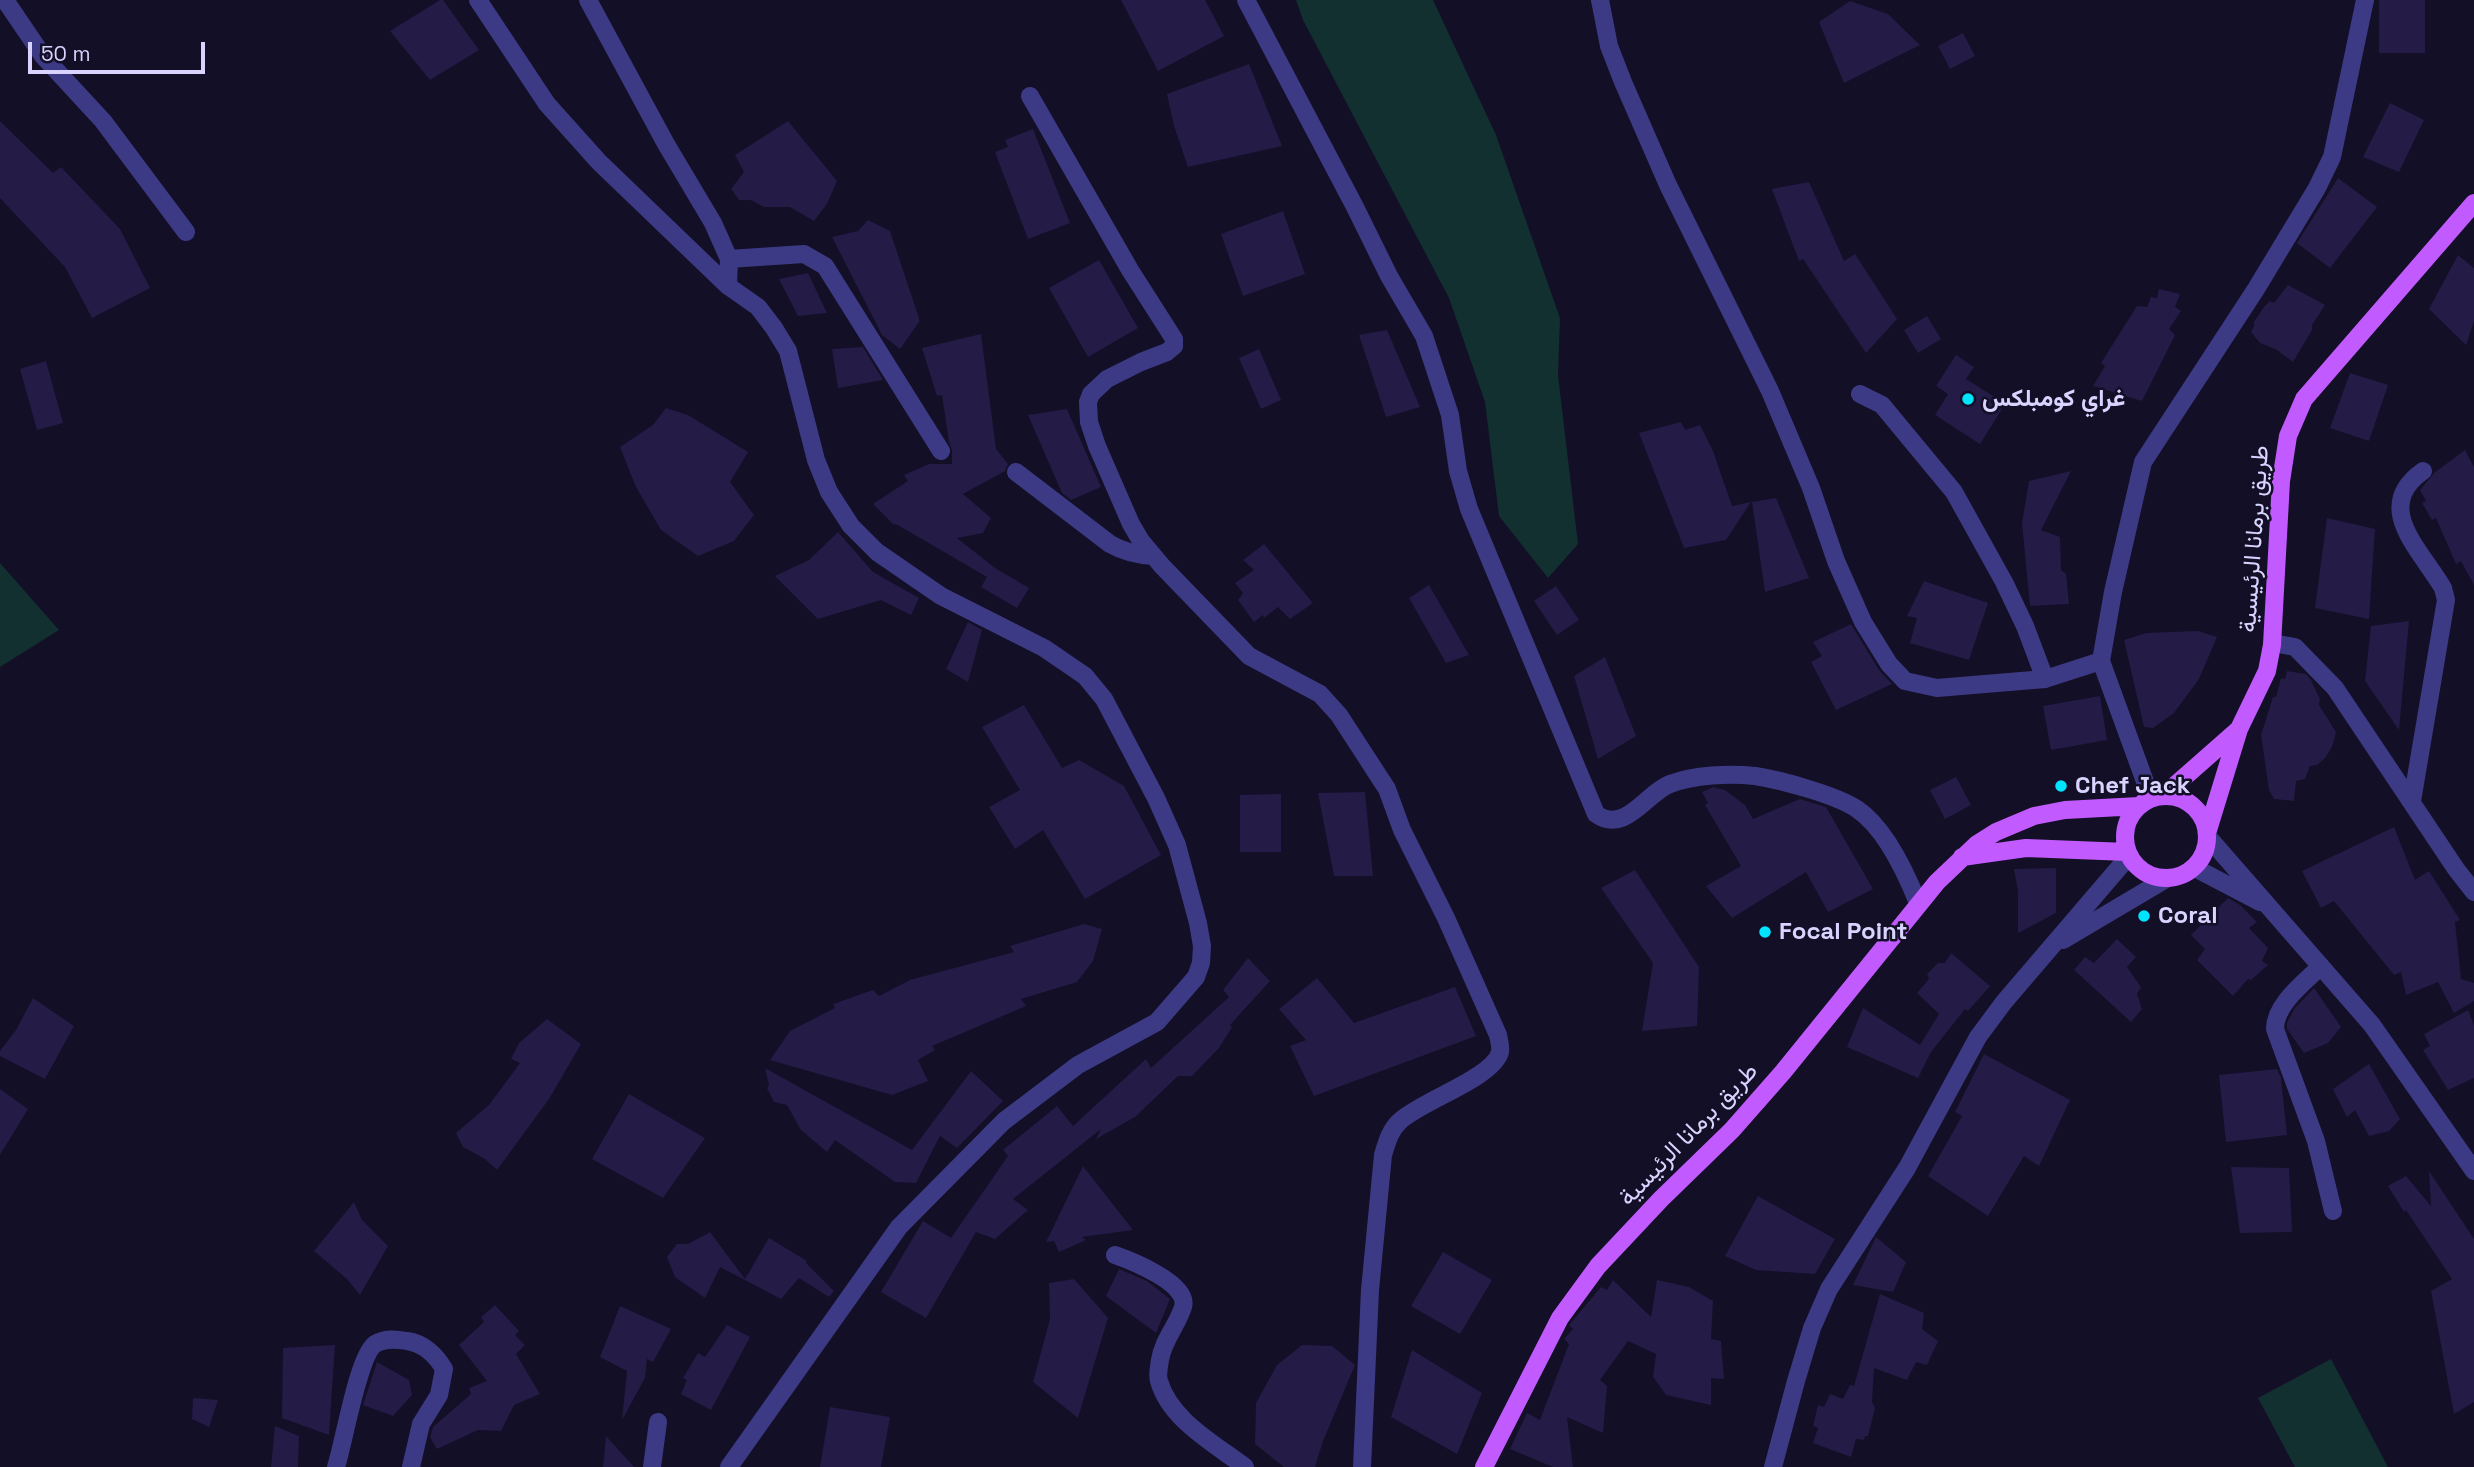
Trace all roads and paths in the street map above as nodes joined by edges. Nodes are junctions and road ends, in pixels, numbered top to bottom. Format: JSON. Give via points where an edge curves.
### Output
{"nodes":[{"id":1,"x":5,"y":0,"type":"edge"},
{"id":2,"x":478,"y":0,"type":"edge"},
{"id":3,"x":588,"y":0,"type":"edge"},
{"id":4,"x":1246,"y":0,"type":"edge"},
{"id":5,"x":1600,"y":0,"type":"edge"},
{"id":6,"x":2365,"y":0,"type":"edge"},
{"id":7,"x":1030,"y":96,"type":"dead end"},
{"id":8,"x":2474,"y":203,"type":"edge"},
{"id":9,"x":186,"y":232,"type":"dead end"},
{"id":10,"x":729,"y":259,"type":"junction"},
{"id":11,"x":728,"y":286,"type":"junction"},
{"id":12,"x":1860,"y":394,"type":"dead end"},
{"id":13,"x":941,"y":451,"type":"dead end"},
{"id":14,"x":2423,"y":471,"type":"dead end"},
{"id":15,"x":1016,"y":472,"type":"dead end"},
{"id":16,"x":1153,"y":555,"type":"junction"},
{"id":17,"x":2272,"y":645,"type":"junction"},
{"id":18,"x":2101,"y":661,"type":"junction"},
{"id":19,"x":2045,"y":679,"type":"junction"},
{"id":20,"x":2239,"y":729,"type":"junction"},
{"id":21,"x":2151,"y":800,"type":"junction"},
{"id":22,"x":2412,"y":801,"type":"junction"},
{"id":23,"x":2208,"y":834,"type":"junction"},
{"id":24,"x":2128,"y":854,"type":"junction"},
{"id":25,"x":1962,"y":857,"type":"junction"},
{"id":26,"x":2195,"y":868,"type":"junction"},
{"id":27,"x":2166,"y":879,"type":"junction"},
{"id":28,"x":2474,"y":892,"type":"edge"},
{"id":29,"x":1918,"y":903,"type":"junction"},
{"id":30,"x":2267,"y":905,"type":"junction"},
{"id":31,"x":2050,"y":947,"type":"junction"},
{"id":32,"x":2320,"y":966,"type":"junction"},
{"id":33,"x":2474,"y":1171,"type":"edge"},
{"id":34,"x":2333,"y":1211,"type":"dead end"},
{"id":35,"x":1115,"y":1255,"type":"dead end"},
{"id":36,"x":658,"y":1422,"type":"dead end"},
{"id":37,"x":336,"y":1467,"type":"edge"},
{"id":38,"x":411,"y":1467,"type":"edge"},
{"id":39,"x":652,"y":1467,"type":"edge"},
{"id":40,"x":729,"y":1467,"type":"edge"},
{"id":41,"x":1245,"y":1467,"type":"edge"},
{"id":42,"x":1362,"y":1467,"type":"edge"},
{"id":43,"x":1484,"y":1467,"type":"edge"},
{"id":44,"x":1773,"y":1467,"type":"edge"}],
"edges":[{"from":1,"to":9,"type":"street","via":[[43,56],[103,121]]},
{"from":2,"to":11,"type":"street","via":[[547,104],[599,162]]},
{"from":3,"to":10,"type":"street"},
{"from":4,"to":29,"type":"street","via":[[1424,336],[1450,415],[1469,509],[1596,814],[1606,819],[1633,813],[1668,785],[1707,776],[1755,776],[1805,789],[1842,801],[1873,823]]},
{"from":5,"to":19,"type":"street","via":[[1609,46],[1623,82],[1668,185],[1770,391],[1858,610],[1889,664],[1905,681],[1937,688]]},
{"from":6,"to":18,"type":"street","via":[[2332,157],[2256,289],[2143,462]]},
{"from":7,"to":16,"type":"street","via":[[1174,339],[1167,352],[1107,379],[1088,402],[1097,446],[1131,524]]},
{"from":8,"to":17,"type":"main road","name":"طريق برمانا الرئيسية","via":[[2304,399],[2288,436],[2281,481]]},
{"from":10,"to":11,"type":"street"},
{"from":10,"to":13,"type":"street","via":[[804,254],[825,266]]},
{"from":11,"to":40,"type":"street","via":[[758,307],[788,351],[816,460],[851,527],[877,552],[942,596],[1044,648],[1085,676],[1104,699],[1177,845],[1202,946],[1196,977],[1157,1022],[1078,1065],[1004,1121],[899,1227]]},
{"from":12,"to":19,"type":"street","via":[[1882,405],[1954,492],[2004,582]]},
{"from":14,"to":22,"type":"street","via":[[2408,482],[2400,498],[2400,517],[2446,600]]},
{"from":15,"to":16,"type":"street","via":[[1110,544],[1138,555]]},
{"from":16,"to":42,"type":"street","via":[[1249,656],[1320,694],[1339,715],[1387,789],[1498,1035],[1500,1053],[1492,1064],[1405,1116],[1390,1134],[1383,1155],[1370,1290]]},
{"from":17,"to":20,"type":"main road","name":"طريق برمانا الرئيسية","via":[[2267,671]]},
{"from":17,"to":22,"type":"street","via":[[2295,647],[2335,688]]},
{"from":18,"to":19,"type":"street"},
{"from":18,"to":21,"type":"street"},
{"from":20,"to":21,"type":"main road","name":"طريق برمانا الرئيسية"},
{"from":20,"to":23,"type":"main road","name":"طريق برمانا الرئيسية"},
{"from":21,"to":23,"type":"main road","via":[[2184,799],[2199,812]]},
{"from":21,"to":24,"type":"main road","via":[[2131,816],[2126,827]]},
{"from":21,"to":25,"type":"main road","name":"طريق برمانا الرئيسية","via":[[2034,816],[1996,832]]},
{"from":22,"to":28,"type":"street"},
{"from":23,"to":26,"type":"main road"},
{"from":23,"to":30,"type":"street"},
{"from":24,"to":25,"type":"main road","via":[[2026,848]]},
{"from":24,"to":27,"type":"main road","via":[[2144,873]]},
{"from":24,"to":31,"type":"street"},
{"from":25,"to":29,"type":"main road","name":"طريق برمانا الرئيسية"},
{"from":26,"to":27,"type":"main road"},
{"from":26,"to":30,"type":"street"},
{"from":27,"to":31,"type":"street"},
{"from":29,"to":43,"type":"main road","name":"طريق برمانا الرئيسية","via":[[1732,1130],[1598,1266],[1560,1318]]},
{"from":30,"to":32,"type":"street"},
{"from":31,"to":44,"type":"street","via":[[1978,1037],[1907,1168],[1829,1289],[1812,1328]]},
{"from":32,"to":33,"type":"street","via":[[2372,1025]]},
{"from":32,"to":34,"type":"street","via":[[2281,1007],[2275,1029],[2316,1141]]},
{"from":35,"to":41,"type":"street","via":[[1140,1264],[1183,1295],[1184,1305],[1162,1349],[1157,1378],[1179,1415]]},
{"from":36,"to":39,"type":"street"},
{"from":37,"to":38,"type":"street","via":[[363,1363],[372,1347],[388,1339],[411,1341],[431,1352],[444,1369],[439,1395],[421,1424]]}]}
